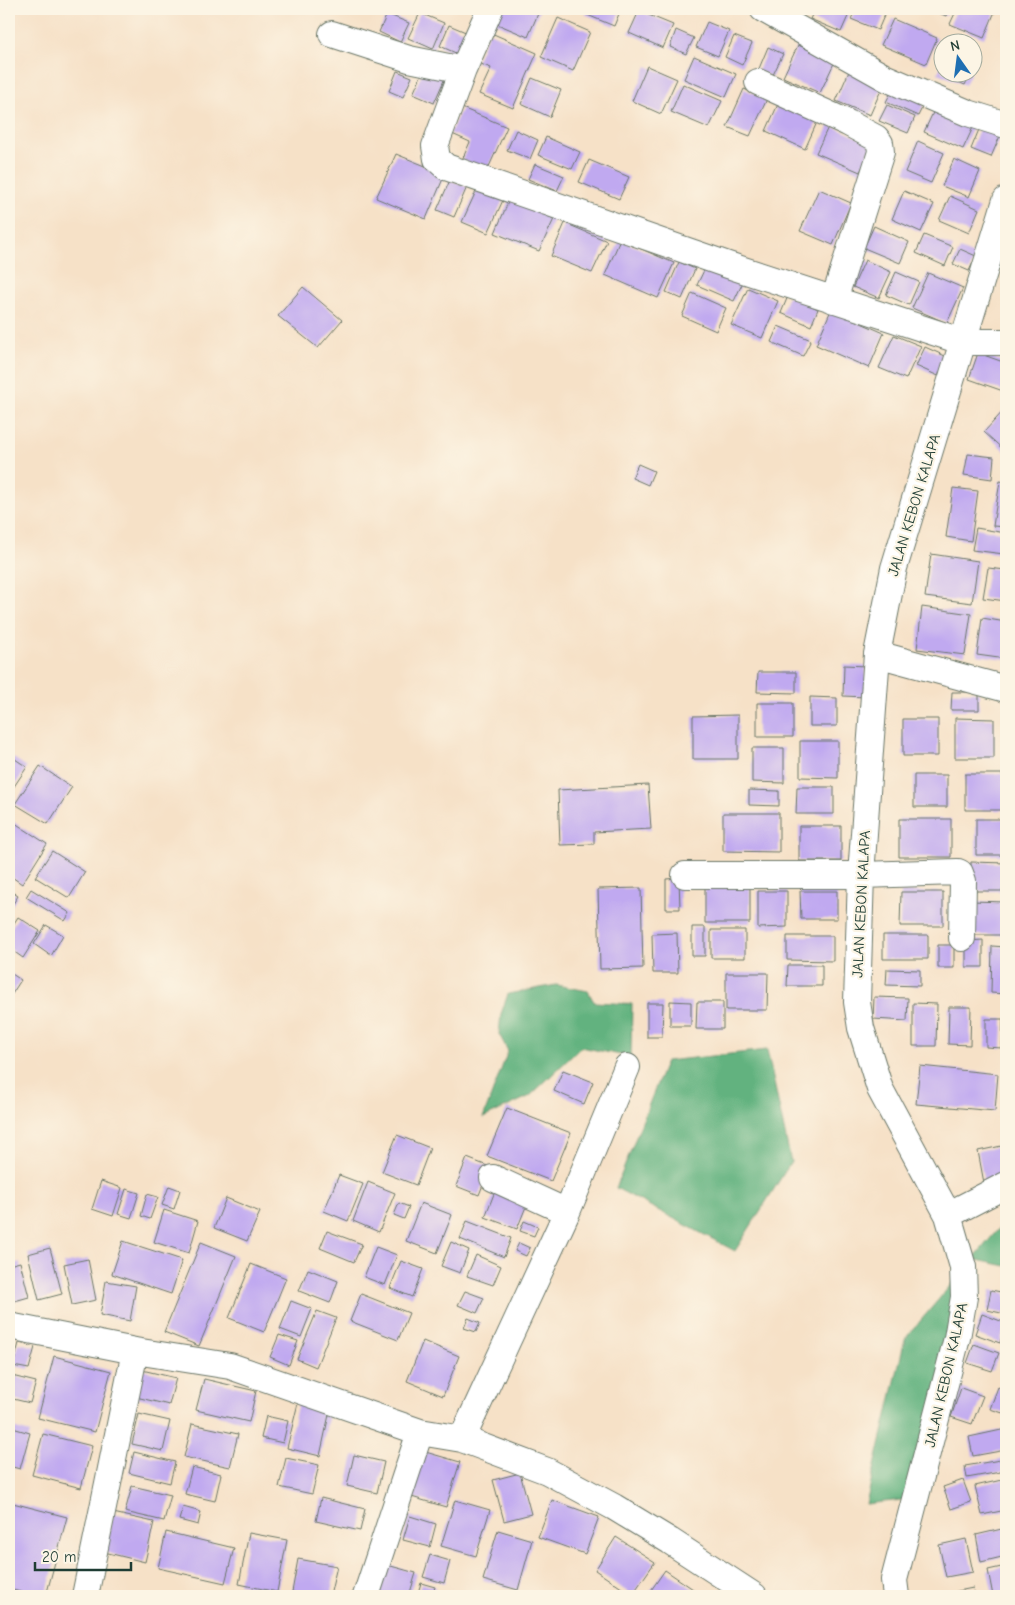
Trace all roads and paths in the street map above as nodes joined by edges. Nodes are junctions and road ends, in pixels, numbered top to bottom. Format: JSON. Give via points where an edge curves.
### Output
{"nodes":[{"id":1,"x":490,"y":9,"type":"edge"},
{"id":2,"x":763,"y":9,"type":"edge"},
{"id":3,"x":332,"y":34,"type":"dead end"},
{"id":4,"x":463,"y":70,"type":"junction"},
{"id":5,"x":758,"y":82,"type":"dead end"},
{"id":6,"x":1006,"y":125,"type":"edge"},
{"id":7,"x":1006,"y":200,"type":"edge"},
{"id":8,"x":834,"y":300,"type":"junction"},
{"id":9,"x":964,"y":342,"type":"junction"},
{"id":10,"x":1006,"y":342,"type":"edge"},
{"id":11,"x":877,"y":654,"type":"junction"},
{"id":12,"x":1006,"y":689,"type":"edge"},
{"id":13,"x":15,"y":812,"type":"dead end"},
{"id":14,"x":9,"y":821,"type":"edge"},
{"id":15,"x":685,"y":875,"type":"dead end"},
{"id":16,"x":861,"y":876,"type":"junction"},
{"id":17,"x":962,"y":938,"type":"dead end"},
{"id":18,"x":627,"y":1067,"type":"dead end"},
{"id":19,"x":493,"y":1178,"type":"dead end"},
{"id":20,"x":1006,"y":1185,"type":"edge"},
{"id":21,"x":567,"y":1212,"type":"junction"},
{"id":22,"x":948,"y":1215,"type":"junction"},
{"id":23,"x":9,"y":1326,"type":"edge"},
{"id":24,"x":135,"y":1351,"type":"junction"},
{"id":25,"x":420,"y":1432,"type":"junction"},
{"id":26,"x":462,"y":1440,"type":"junction"},
{"id":27,"x":888,"y":1595,"type":"edge"},
{"id":28,"x":85,"y":1596,"type":"edge"},
{"id":29,"x":366,"y":1596,"type":"edge"},
{"id":30,"x":754,"y":1596,"type":"edge"}],
"edges":[{"from":1,"to":4,"type":"street"},
{"from":2,"to":6,"type":"street","via":[[886,78],[968,113]]},
{"from":3,"to":4,"type":"street","via":[[409,59]]},
{"from":4,"to":8,"type":"street","via":[[435,146],[438,159],[446,166]]},
{"from":5,"to":8,"type":"street","via":[[848,123],[880,143],[881,152]]},
{"from":7,"to":9,"type":"street","name":"JALAN KEBON KALAPA"},
{"from":8,"to":9,"type":"street"},
{"from":9,"to":10,"type":"street"},
{"from":9,"to":11,"type":"street","name":"JALAN KEBON KALAPA","via":[[894,568]]},
{"from":11,"to":12,"type":"street"},
{"from":11,"to":16,"type":"street","name":"JALAN KEBON KALAPA"},
{"from":13,"to":14,"type":"path"},
{"from":15,"to":16,"type":"street"},
{"from":16,"to":17,"type":"street","via":[[960,873],[963,881]]},
{"from":16,"to":22,"type":"street","name":"JALAN KEBON KALAPA","via":[[857,1002],[861,1028],[880,1089]]},
{"from":18,"to":21,"type":"street"},
{"from":19,"to":21,"type":"street"},
{"from":20,"to":22,"type":"street"},
{"from":21,"to":26,"type":"street"},
{"from":22,"to":27,"type":"street","name":"JALAN KEBON KALAPA","via":[[963,1267],[964,1297],[957,1338]]},
{"from":23,"to":24,"type":"street"},
{"from":24,"to":25,"type":"street","via":[[230,1366]]},
{"from":24,"to":28,"type":"street"},
{"from":25,"to":26,"type":"street"},
{"from":25,"to":29,"type":"street"},
{"from":26,"to":30,"type":"street","via":[[547,1471],[614,1507]]}]}
